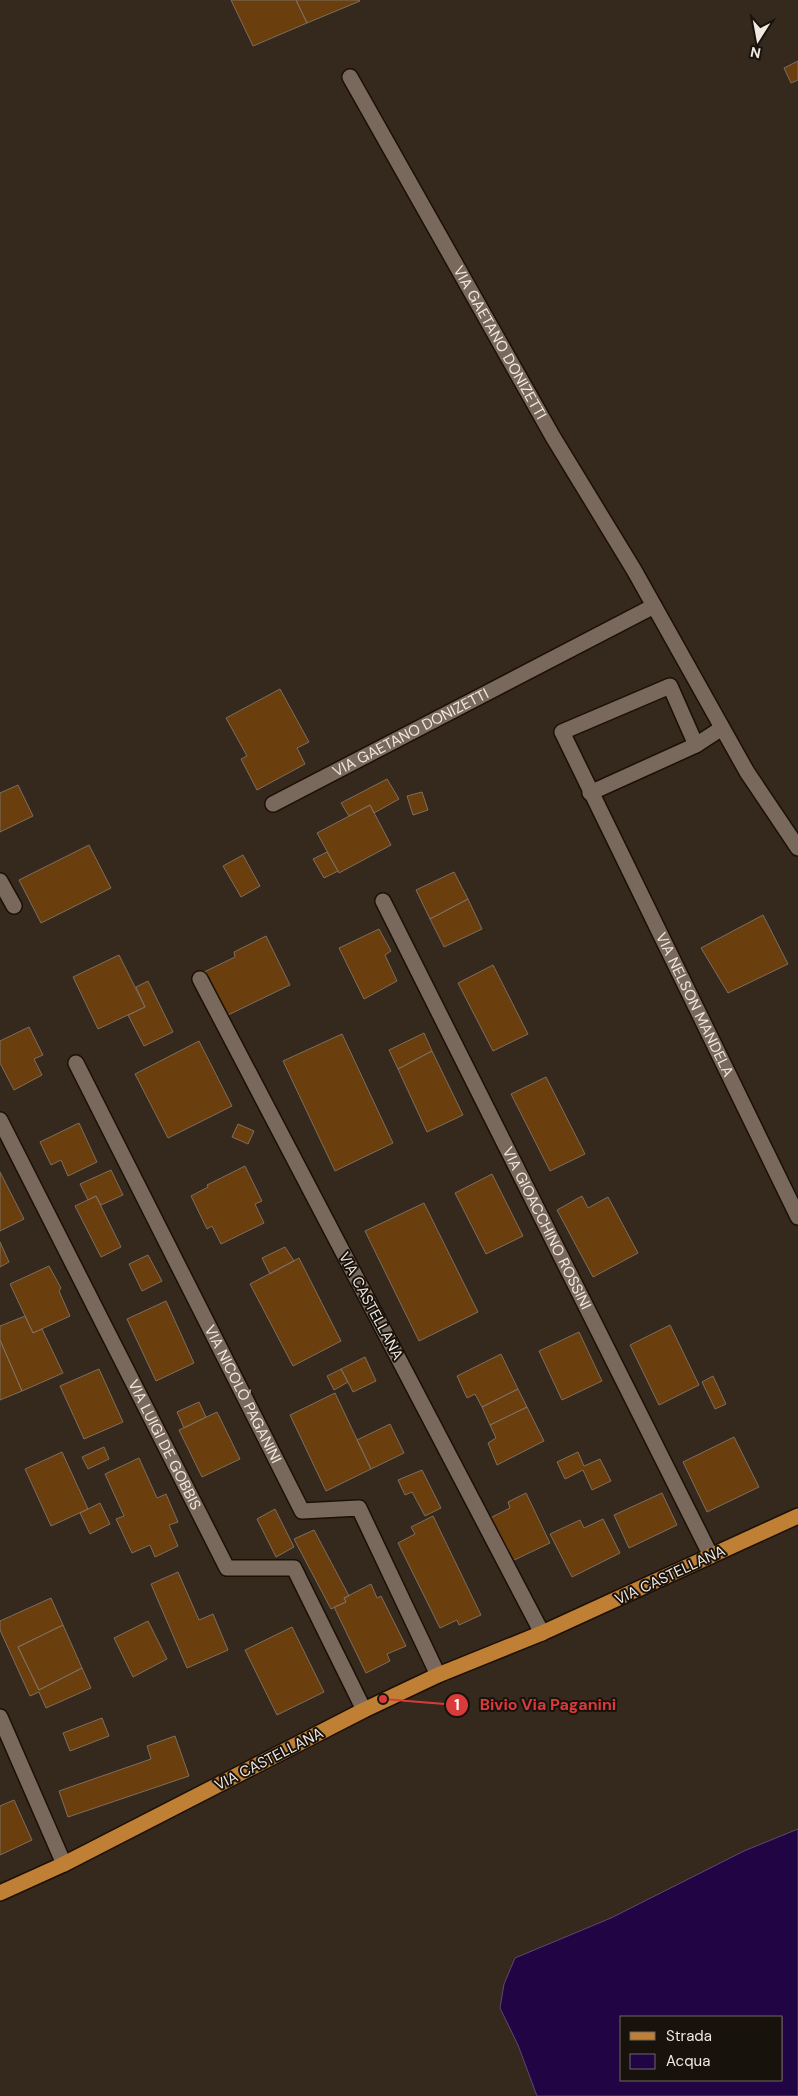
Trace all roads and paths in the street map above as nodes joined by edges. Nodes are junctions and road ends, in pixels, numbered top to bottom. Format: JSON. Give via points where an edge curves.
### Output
{"nodes":[{"id":1,"x":350,"y":77,"type":"dead end"},
{"id":2,"x":654,"y":606,"type":"junction"},
{"id":3,"x":722,"y":728,"type":"junction"},
{"id":4,"x":696,"y":745,"type":"junction"},
{"id":5,"x":590,"y":793,"type":"junction"},
{"id":6,"x":273,"y":804,"type":"dead end"},
{"id":7,"x":798,"y":848,"type":"edge"},
{"id":8,"x":0,"y":881,"type":"edge"},
{"id":9,"x":383,"y":901,"type":"dead end"},
{"id":10,"x":14,"y":906,"type":"dead end"},
{"id":11,"x":200,"y":979,"type":"dead end"},
{"id":12,"x":76,"y":1063,"type":"dead end"},
{"id":13,"x":0,"y":1120,"type":"edge"},
{"id":14,"x":798,"y":1217,"type":"edge"},
{"id":15,"x":798,"y":1516,"type":"edge"},
{"id":16,"x":711,"y":1556,"type":"junction"},
{"id":17,"x":542,"y":1633,"type":"junction"},
{"id":18,"x":438,"y":1675,"type":"junction"},
{"id":19,"x":364,"y":1710,"type":"junction"},
{"id":20,"x":0,"y":1717,"type":"edge"},
{"id":21,"x":64,"y":1864,"type":"junction"},
{"id":22,"x":0,"y":1893,"type":"edge"}],
"edges":[{"from":1,"to":2,"type":"street","name":"VIA GAETANO DONIZETTI","via":[[553,437]]},
{"from":2,"to":3,"type":"street","name":"VIA GAETANO DONIZETTI"},
{"from":2,"to":6,"type":"street","name":"VIA GAETANO DONIZETTI"},
{"from":3,"to":4,"type":"street"},
{"from":3,"to":7,"type":"street","name":"VIA GAETANO DONIZETTI"},
{"from":4,"to":5,"type":"street"},
{"from":4,"to":5,"type":"street","name":"VIA NELSON MANDELA","via":[[670,686],[562,732]]},
{"from":5,"to":14,"type":"street","name":"VIA NELSON MANDELA"},
{"from":8,"to":10,"type":"street"},
{"from":9,"to":16,"type":"street","name":"VIA GIOACCHINO ROSSINI"},
{"from":11,"to":17,"type":"street","name":"VIA CASTELLANA"},
{"from":12,"to":18,"type":"street","name":"VIA NICOLÒ PAGANINI","via":[[302,1511],[359,1508]]},
{"from":13,"to":19,"type":"street","name":"VIA LUIGI DE GOBBIS","via":[[227,1568],[294,1568]]},
{"from":15,"to":16,"type":"main road","name":"VIA CASTELLANA"},
{"from":16,"to":17,"type":"main road","name":"VIA CASTELLANA"},
{"from":17,"to":18,"type":"main road","name":"VIA CASTELLANA"},
{"from":18,"to":19,"type":"main road","name":"VIA CASTELLANA"},
{"from":19,"to":21,"type":"main road","name":"VIA CASTELLANA"},
{"from":20,"to":21,"type":"street"},
{"from":21,"to":22,"type":"main road","name":"VIA CASTELLANA"}]}
